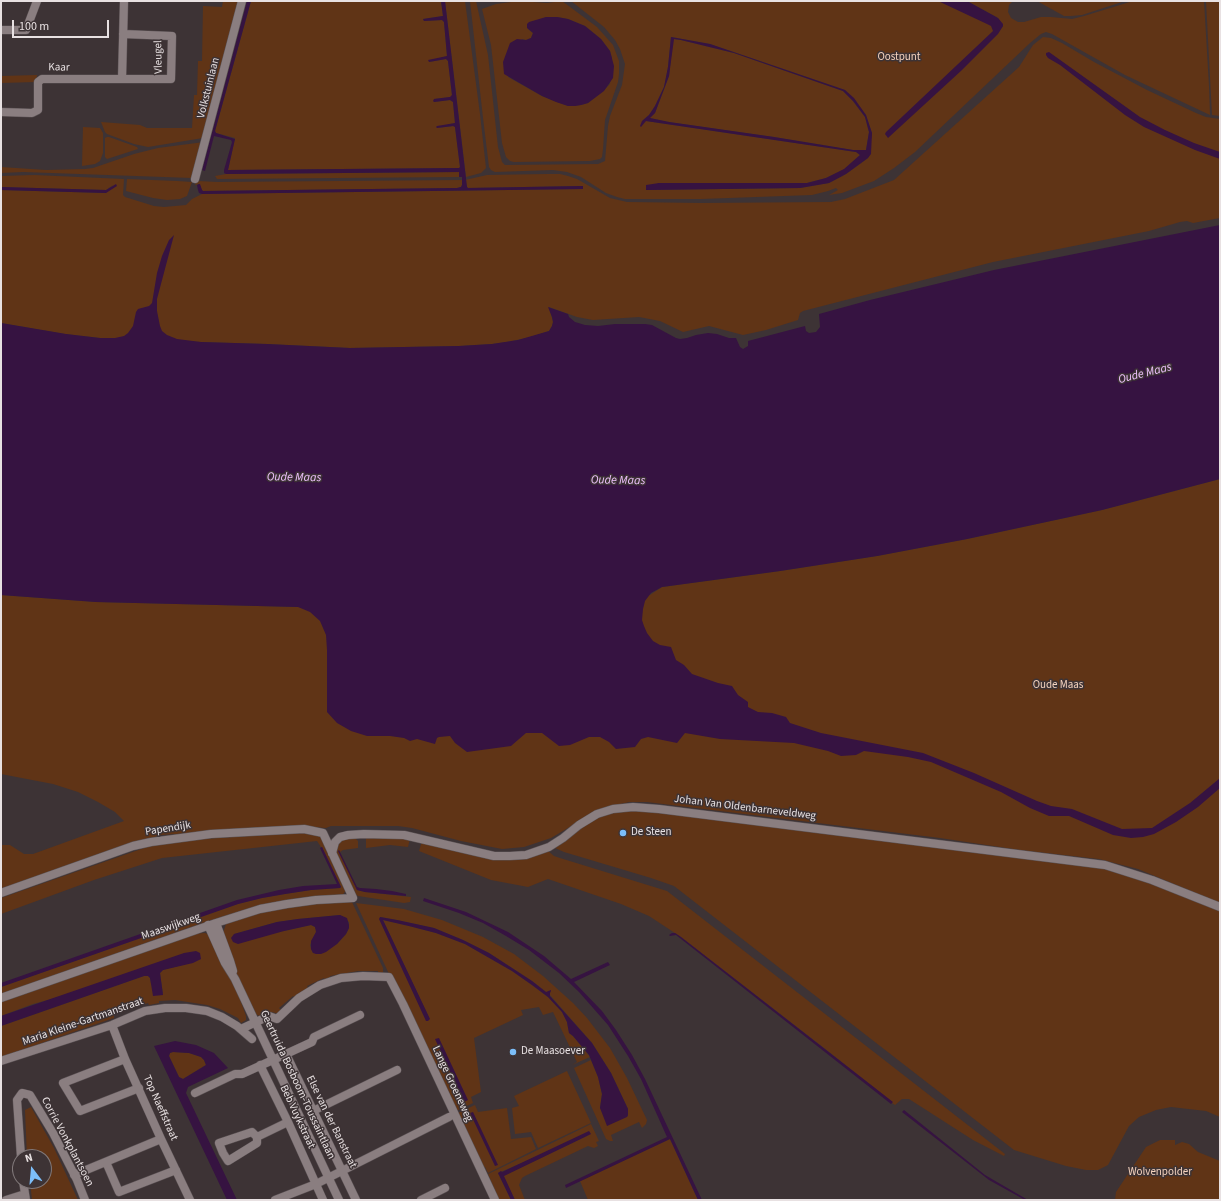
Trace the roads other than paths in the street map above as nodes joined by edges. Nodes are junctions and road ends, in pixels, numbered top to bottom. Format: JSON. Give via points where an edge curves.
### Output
{"nodes":[{"id":1,"x":37,"y":1,"type":"edge"},
{"id":2,"x":124,"y":1,"type":"edge"},
{"id":3,"x":242,"y":1,"type":"edge"},
{"id":4,"x":1,"y":30,"type":"edge"},
{"id":5,"x":123,"y":34,"type":"junction"},
{"id":6,"x":122,"y":79,"type":"junction"},
{"id":7,"x":1,"y":112,"type":"edge"},
{"id":8,"x":195,"y":179,"type":"dead end"},
{"id":9,"x":332,"y":853,"type":"junction"},
{"id":10,"x":1,"y":893,"type":"edge"},
{"id":11,"x":1220,"y":907,"type":"edge"},
{"id":12,"x":212,"y":924,"type":"junction"},
{"id":13,"x":1,"y":998,"type":"edge"},
{"id":14,"x":360,"y":1015,"type":"dead end"},
{"id":15,"x":255,"y":1021,"type":"junction"},
{"id":16,"x":112,"y":1025,"type":"junction"},
{"id":17,"x":241,"y":1029,"type":"junction"},
{"id":18,"x":252,"y":1039,"type":"dead end"},
{"id":19,"x":286,"y":1054,"type":"junction"},
{"id":20,"x":125,"y":1059,"type":"junction"},
{"id":21,"x":273,"y":1060,"type":"junction"},
{"id":22,"x":1,"y":1061,"type":"edge"},
{"id":23,"x":260,"y":1065,"type":"junction"},
{"id":24,"x":397,"y":1070,"type":"dead end"},
{"id":25,"x":139,"y":1088,"type":"junction"},
{"id":26,"x":195,"y":1092,"type":"dead end"},
{"id":27,"x":313,"y":1111,"type":"junction"},
{"id":28,"x":449,"y":1117,"type":"dead end"},
{"id":29,"x":288,"y":1122,"type":"junction"},
{"id":30,"x":257,"y":1137,"type":"junction"},
{"id":31,"x":161,"y":1139,"type":"junction"},
{"id":32,"x":21,"y":1149,"type":"edge"},
{"id":33,"x":106,"y":1162,"type":"junction"},
{"id":34,"x":176,"y":1170,"type":"junction"},
{"id":35,"x":342,"y":1171,"type":"junction"},
{"id":36,"x":74,"y":1175,"type":"junction"},
{"id":37,"x":329,"y":1178,"type":"junction"},
{"id":38,"x":316,"y":1184,"type":"junction"},
{"id":39,"x":445,"y":1188,"type":"dead end"},
{"id":40,"x":25,"y":1197,"type":"edge"},
{"id":41,"x":6,"y":1200,"type":"edge"},
{"id":42,"x":86,"y":1200,"type":"edge"},
{"id":43,"x":190,"y":1200,"type":"edge"},
{"id":44,"x":275,"y":1200,"type":"edge"},
{"id":45,"x":323,"y":1200,"type":"edge"},
{"id":46,"x":340,"y":1200,"type":"edge"},
{"id":47,"x":356,"y":1200,"type":"edge"},
{"id":48,"x":421,"y":1200,"type":"edge"},
{"id":49,"x":495,"y":1200,"type":"edge"}],
"edges":[{"from":1,"to":4,"type":"street","via":[[26,30]]},
{"from":2,"to":5,"type":"street"},
{"from":3,"to":8,"type":"street","name":"Volkstuinlaan"},
{"from":5,"to":6,"type":"street"},
{"from":5,"to":6,"type":"street","name":"Vleugel","via":[[172,36],[171,80]]},
{"from":6,"to":7,"type":"street","name":"Kaar","via":[[42,78],[38,82],[38,110]]},
{"from":9,"to":10,"type":"street","name":"Papendijk","via":[[323,833],[304,829],[211,834],[133,846]]},
{"from":9,"to":11,"type":"street","name":"Johan Van Oldenbarneveldweg","via":[[335,842],[340,837],[364,834],[404,835],[494,856],[526,854],[549,846],[597,814],[633,807],[1105,865],[1152,880]]},
{"from":9,"to":12,"type":"street","name":"Maaswijkweg","via":[[353,898],[287,904],[260,909]]},
{"from":12,"to":13,"type":"street","name":"Maaswijkweg"},
{"from":12,"to":15,"type":"street","name":"Geertruida Bosboom-Toussaintlaan","via":[[225,963]]},
{"from":14,"to":19,"type":"street"},
{"from":15,"to":17,"type":"street"},
{"from":15,"to":21,"type":"street","name":"Geertruida Bosboom-Toussaintlaan"},
{"from":15,"to":49,"type":"street","name":"Lange Groeneweg","via":[[269,1016],[277,1019],[299,998],[320,985],[341,978],[389,977]]},
{"from":16,"to":17,"type":"street","name":"Maria Kleine-Gartmanstraat","via":[[145,1011],[186,1008],[207,1011]]},
{"from":16,"to":20,"type":"street","name":"Top Naeffstraat"},
{"from":16,"to":22,"type":"street","name":"Maria Kleine-Gartmanstraat"},
{"from":17,"to":18,"type":"street","name":"Maria Kleine-Gartmanstraat"},
{"from":19,"to":21,"type":"street"},
{"from":19,"to":27,"type":"street","name":"Else van der Banstraat"},
{"from":20,"to":25,"type":"street","name":"Top Naeffstraat"},
{"from":20,"to":25,"type":"street","via":[[63,1083],[80,1111]]},
{"from":21,"to":23,"type":"street"},
{"from":21,"to":37,"type":"street","name":"Geertruida Bosboom-Toussaintlaan"},
{"from":23,"to":26,"type":"street"},
{"from":23,"to":29,"type":"street","name":"Beb Vuykstraat"},
{"from":24,"to":27,"type":"street"},
{"from":25,"to":31,"type":"street","name":"Top Naeffstraat"},
{"from":27,"to":35,"type":"street","name":"Else van der Banstraat"},
{"from":28,"to":35,"type":"street"},
{"from":29,"to":30,"type":"street"},
{"from":29,"to":38,"type":"street","name":"Beb Vuykstraat"},
{"from":30,"to":30,"type":"street","via":[[252,1132],[219,1143],[228,1161],[258,1143]]},
{"from":31,"to":33,"type":"street"},
{"from":31,"to":34,"type":"street","name":"Top Naeffstraat"},
{"from":32,"to":36,"type":"street","name":"Corrie Vonkplantsoen","via":[[17,1100],[22,1093],[30,1095]]},
{"from":33,"to":34,"type":"street","via":[[120,1192]]},
{"from":33,"to":36,"type":"street"},
{"from":34,"to":43,"type":"street","name":"Top Naeffstraat"},
{"from":35,"to":37,"type":"street"},
{"from":35,"to":47,"type":"street","name":"Else van der Banstraat"},
{"from":36,"to":42,"type":"street","name":"Corrie Vonkplantsoen"},
{"from":37,"to":38,"type":"street"},
{"from":37,"to":46,"type":"street","name":"Geertruida Bosboom-Toussaintlaan"},
{"from":38,"to":44,"type":"street"},
{"from":38,"to":45,"type":"street","name":"Beb Vuykstraat"},
{"from":39,"to":48,"type":"street"},
{"from":40,"to":41,"type":"street"}]}
